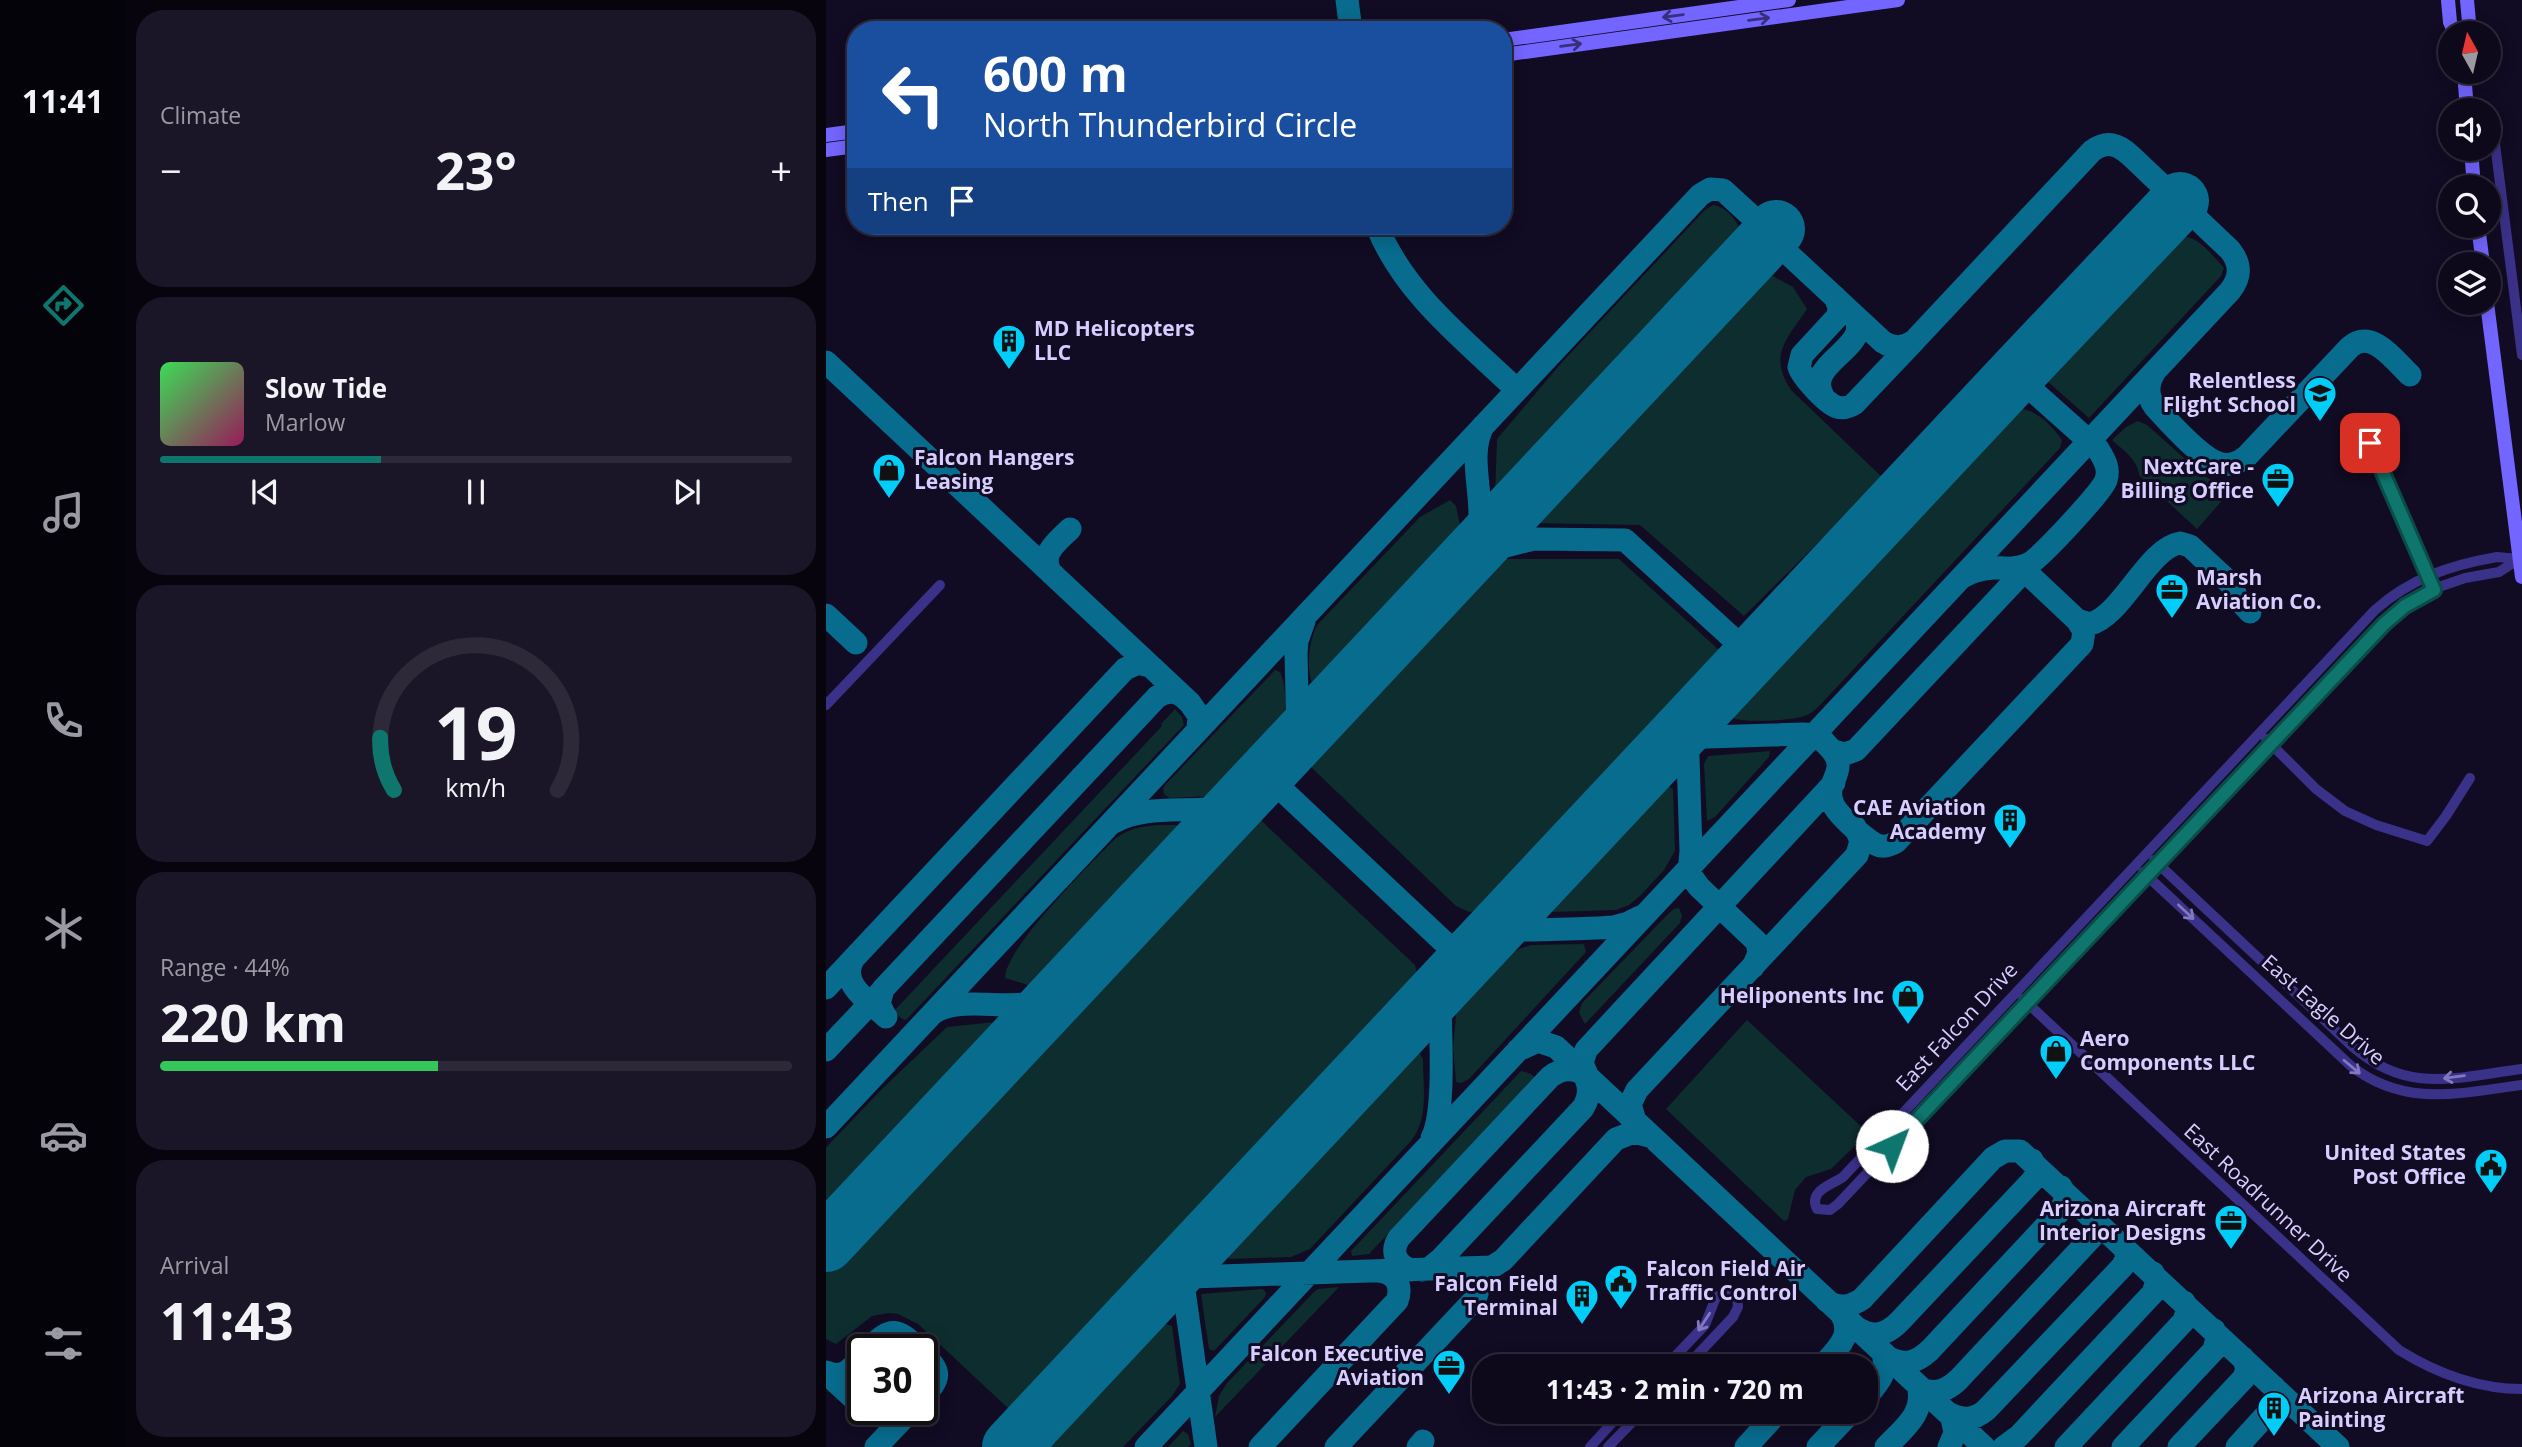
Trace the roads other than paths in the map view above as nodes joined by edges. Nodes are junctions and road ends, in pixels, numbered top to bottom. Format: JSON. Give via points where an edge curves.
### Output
{"nodes":[{"id":1,"x":1789,"y":0,"type":"edge"},
{"id":2,"x":1898,"y":0,"type":"edge"},
{"id":3,"x":2448,"y":0,"type":"edge"},
{"id":4,"x":2467,"y":0,"type":"edge"},
{"id":5,"x":2450,"y":21,"type":"edge"},
{"id":6,"x":2469,"y":21,"type":"edge"},
{"id":7,"x":1512,"y":39,"type":"edge"},
{"id":8,"x":1512,"y":54,"type":"edge"},
{"id":9,"x":847,"y":132,"type":"edge"},
{"id":10,"x":826,"y":135,"type":"edge"},
{"id":11,"x":847,"y":147,"type":"edge"},
{"id":12,"x":826,"y":150,"type":"edge"},
{"id":13,"x":2498,"y":161,"type":"edge"},
{"id":14,"x":2488,"y":315,"type":"edge"},
{"id":15,"x":2522,"y":355,"type":"edge"},
{"id":16,"x":2370,"y":443,"type":"dead end"},
{"id":17,"x":2519,"y":559,"type":"junction"},
{"id":18,"x":2427,"y":576,"type":"junction"},
{"id":19,"x":2522,"y":577,"type":"edge"},
{"id":20,"x":940,"y":584,"type":"dead end"},
{"id":21,"x":2434,"y":590,"type":"junction"},
{"id":22,"x":826,"y":705,"type":"edge"},
{"id":23,"x":2260,"y":732,"type":"junction"},
{"id":24,"x":2269,"y":744,"type":"junction"},
{"id":25,"x":2470,"y":778,"type":"dead end"},
{"id":26,"x":2147,"y":853,"type":"junction"},
{"id":27,"x":2158,"y":864,"type":"junction"},
{"id":28,"x":2136,"y":865,"type":"junction"},
{"id":29,"x":2147,"y":875,"type":"junction"},
{"id":30,"x":2265,"y":964,"type":"junction"},
{"id":31,"x":2254,"y":975,"type":"junction"},
{"id":32,"x":2016,"y":992,"type":"junction"},
{"id":33,"x":2028,"y":1003,"type":"junction"},
{"id":34,"x":2522,"y":1069,"type":"edge"},
{"id":35,"x":2522,"y":1085,"type":"edge"},
{"id":36,"x":1677,"y":1354,"type":"edge"},
{"id":37,"x":1698,"y":1354,"type":"edge"},
{"id":38,"x":2522,"y":1389,"type":"edge"},
{"id":39,"x":1611,"y":1424,"type":"edge"},
{"id":40,"x":1630,"y":1424,"type":"edge"},
{"id":41,"x":1590,"y":1447,"type":"edge"},
{"id":42,"x":1608,"y":1447,"type":"edge"}],
"edges":[{"from":1,"to":7,"type":"main road","one_way":true},
{"from":8,"to":2,"type":"main road","one_way":true},
{"from":3,"to":5,"type":"main road"},
{"from":4,"to":6,"type":"main road"},
{"from":9,"to":10,"type":"main road"},
{"from":11,"to":12,"type":"main road"},
{"from":13,"to":15,"type":"street"},
{"from":14,"to":17,"type":"main road"},
{"from":16,"to":18,"type":"street"},
{"from":17,"to":18,"type":"street","name":"East Falcon Drive","via":[[2465,562]]},
{"from":17,"to":19,"type":"main road"},
{"from":17,"to":21,"type":"street","name":"East Falcon Drive","via":[[2499,572]]},
{"from":18,"to":21,"type":"street"},
{"from":18,"to":23,"type":"street","name":"East Falcon Drive","via":[[2375,610]]},
{"from":20,"to":22,"type":"street"},
{"from":21,"to":24,"type":"street","name":"East Falcon Drive","via":[[2393,615]]},
{"from":23,"to":24,"type":"street"},
{"from":23,"to":26,"type":"street","name":"East Falcon Drive"},
{"from":24,"to":25,"type":"street","via":[[2344,811],[2427,841]]},
{"from":24,"to":27,"type":"street","name":"East Falcon Drive"},
{"from":26,"to":27,"type":"street","name":"East Eagle Drive"},
{"from":26,"to":28,"type":"street","name":"East Falcon Drive"},
{"from":27,"to":29,"type":"street","name":"East Falcon Drive"},
{"from":27,"to":30,"type":"street","name":"East Eagle Drive"},
{"from":28,"to":29,"type":"street","name":"East Eagle Drive"},
{"from":28,"to":32,"type":"street","name":"East Falcon Drive"},
{"from":29,"to":31,"type":"street","name":"East Eagle Drive","one_way":true},
{"from":29,"to":33,"type":"street","name":"East Falcon Drive"},
{"from":30,"to":31,"type":"street"},
{"from":34,"to":30,"type":"street","name":"East Eagle Drive","one_way":true,"via":[[2422,1080],[2396,1074],[2365,1058]]},
{"from":31,"to":35,"type":"street","name":"East Eagle Drive","one_way":true,"via":[[2351,1066],[2378,1084],[2427,1095]]},
{"from":32,"to":33,"type":"street","name":"East Roadrunner Drive"},
{"from":32,"to":33,"type":"street","name":"East Falcon Drive","via":[[1843,1177],[1816,1195],[1817,1209],[1826,1211],[1838,1205]]},
{"from":33,"to":38,"type":"street","name":"East Roadrunner Drive","via":[[2399,1350],[2451,1376],[2490,1387]]},
{"from":37,"to":36,"type":"street","one_way":true,"via":[[1733,1317],[1737,1297],[1725,1293],[1716,1297],[1704,1325]]},
{"from":39,"to":41,"type":"street"},
{"from":40,"to":42,"type":"street"}]}
